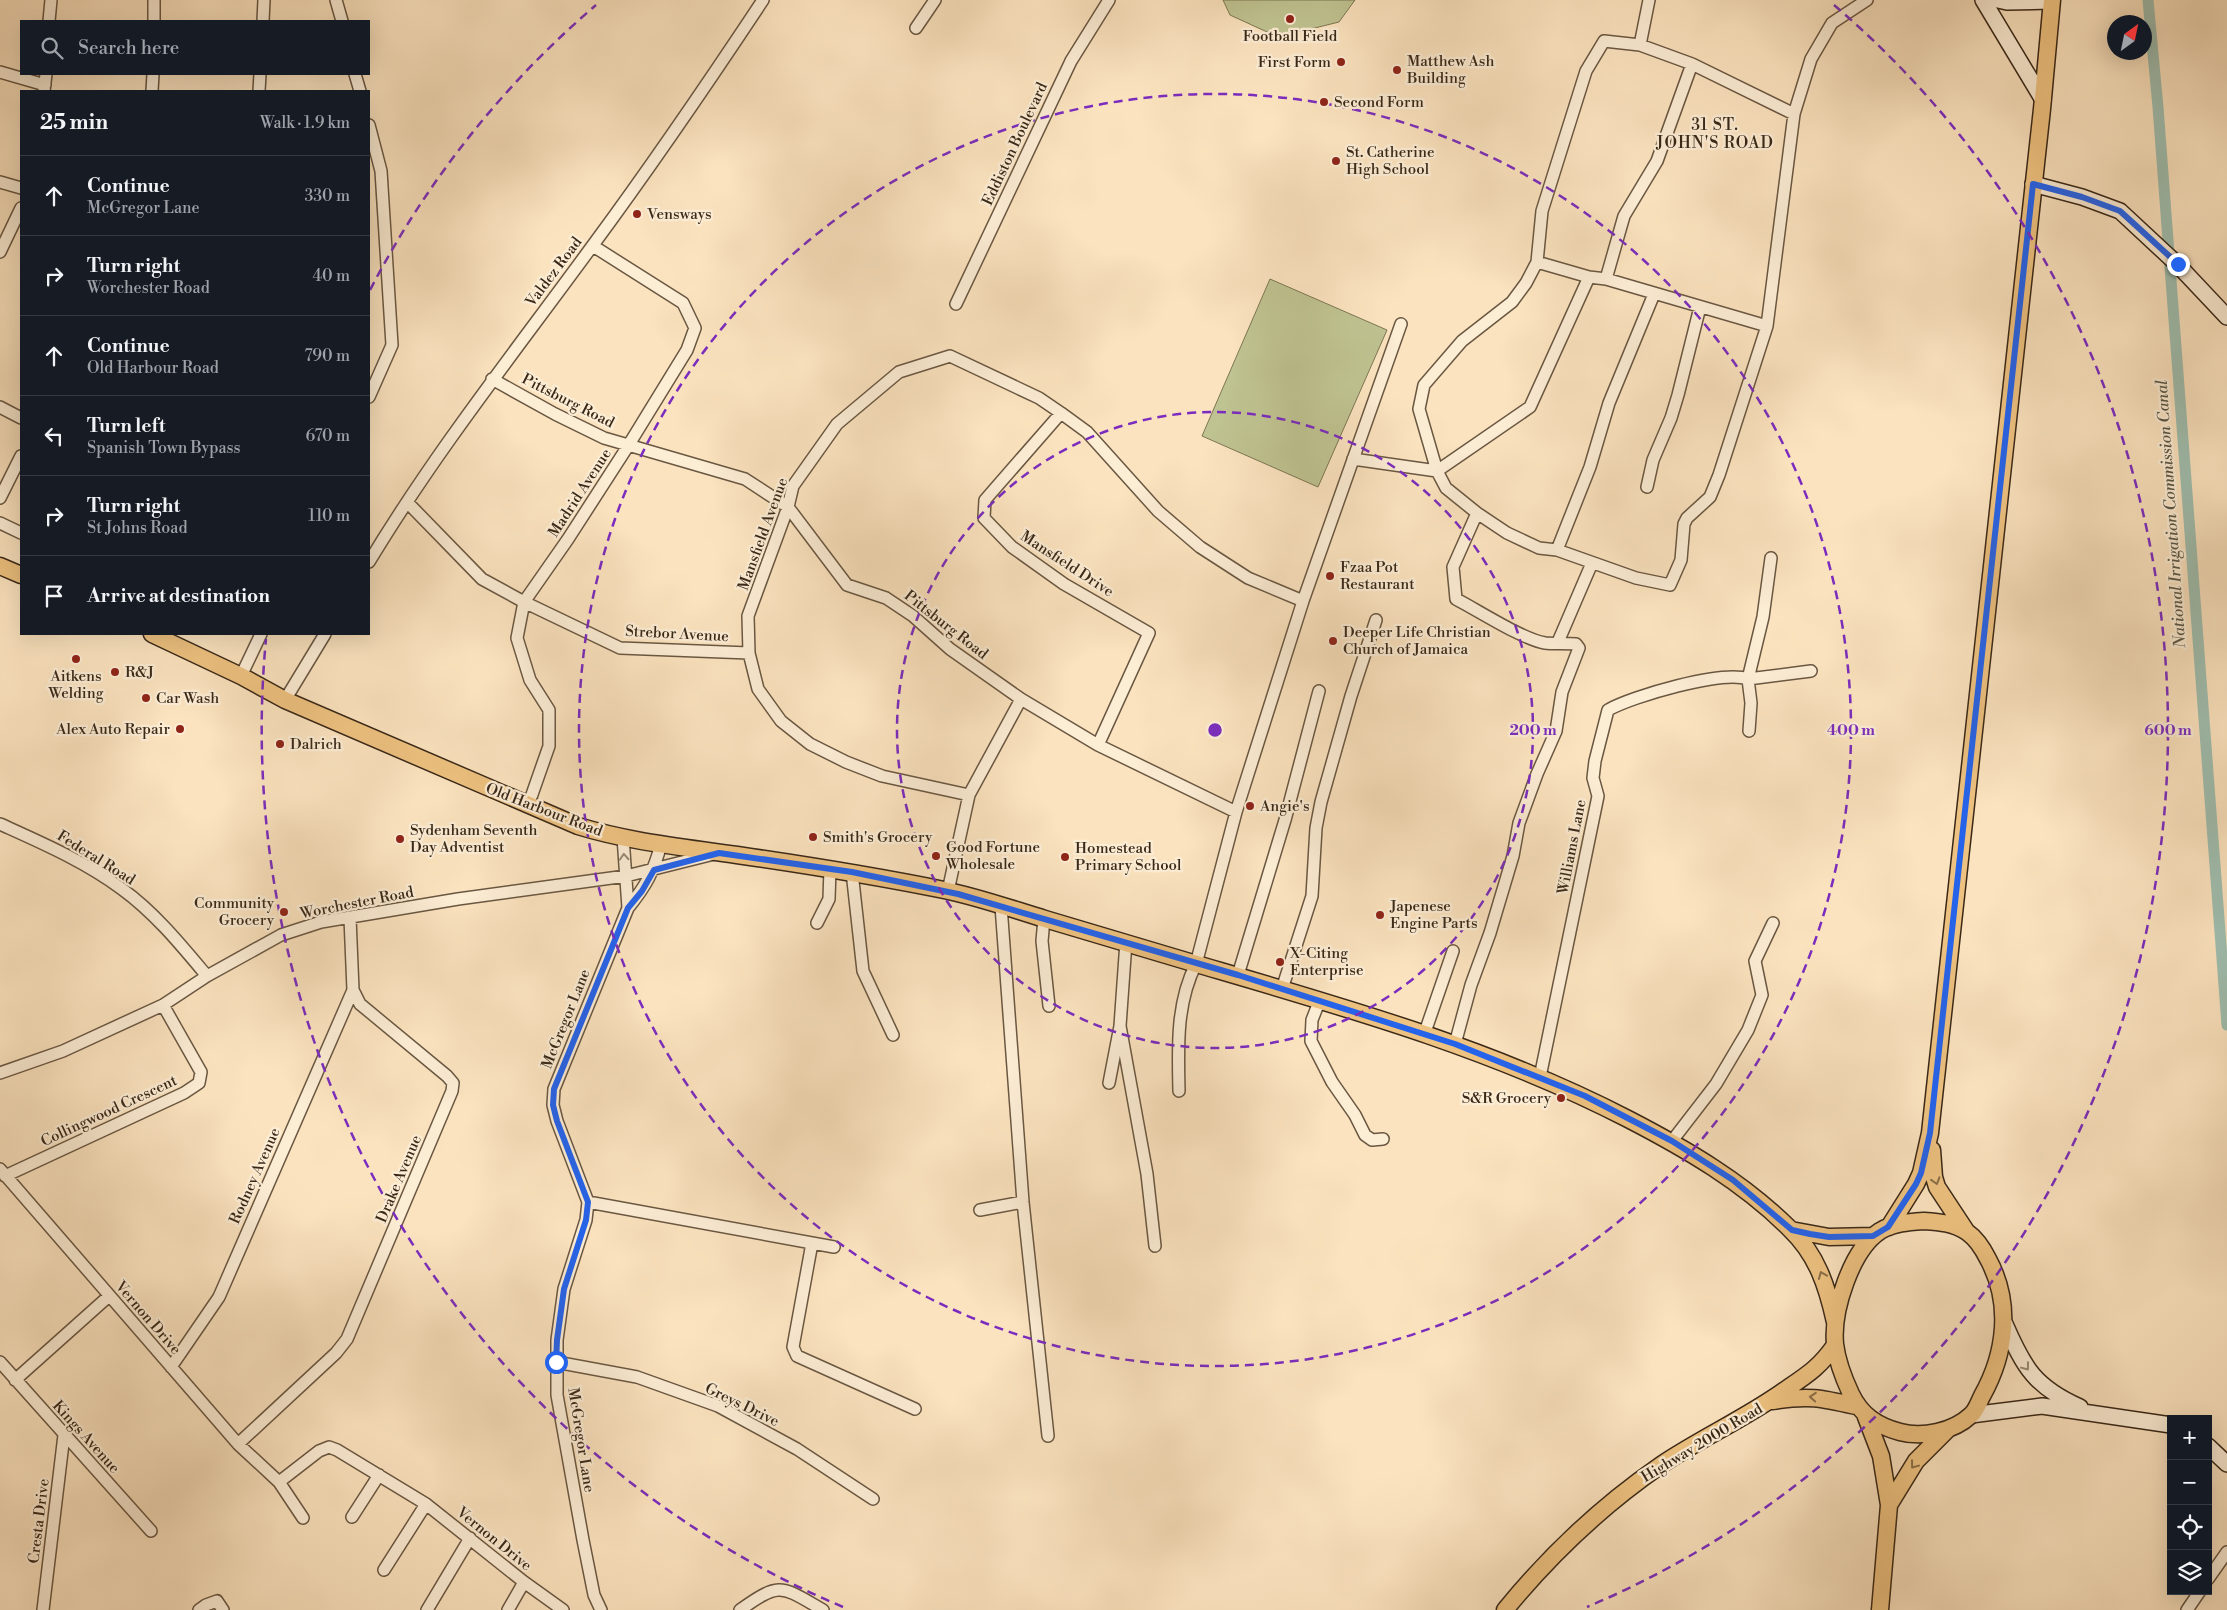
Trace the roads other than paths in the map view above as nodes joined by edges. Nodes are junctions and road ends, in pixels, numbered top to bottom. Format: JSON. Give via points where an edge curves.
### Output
{"nodes":[{"id":1,"x":51,"y":0,"type":"edge"},
{"id":2,"x":154,"y":0,"type":"edge"},
{"id":3,"x":264,"y":0,"type":"edge"},
{"id":4,"x":336,"y":0,"type":"edge"},
{"id":5,"x":763,"y":0,"type":"edge"},
{"id":6,"x":935,"y":0,"type":"edge"},
{"id":7,"x":1109,"y":0,"type":"edge"},
{"id":8,"x":1649,"y":0,"type":"edge"},
{"id":9,"x":1867,"y":0,"type":"edge"},
{"id":10,"x":1983,"y":0,"type":"edge"},
{"id":11,"x":1998,"y":0,"type":"edge"},
{"id":12,"x":2051,"y":1,"type":"edge"},
{"id":13,"x":50,"y":20,"type":"edge"},
{"id":14,"x":154,"y":20,"type":"edge"},
{"id":15,"x":263,"y":20,"type":"edge"},
{"id":16,"x":342,"y":20,"type":"edge"},
{"id":17,"x":916,"y":28,"type":"dead end"},
{"id":18,"x":1640,"y":45,"type":"junction"},
{"id":19,"x":1692,"y":64,"type":"junction"},
{"id":20,"x":0,"y":72,"type":"edge"},
{"id":21,"x":153,"y":75,"type":"edge"},
{"id":22,"x":260,"y":75,"type":"edge"},
{"id":23,"x":355,"y":75,"type":"edge"},
{"id":24,"x":45,"y":83,"type":"edge"},
{"id":25,"x":152,"y":90,"type":"edge"},
{"id":26,"x":259,"y":90,"type":"edge"},
{"id":27,"x":360,"y":90,"type":"edge"},
{"id":28,"x":2043,"y":100,"type":"junction"},
{"id":29,"x":1794,"y":114,"type":"junction"},
{"id":30,"x":370,"y":130,"type":"edge"},
{"id":31,"x":0,"y":182,"type":"edge"},
{"id":32,"x":2033,"y":184,"type":"junction"},
{"id":33,"x":20,"y":188,"type":"edge"},
{"id":34,"x":20,"y":210,"type":"edge"},
{"id":35,"x":593,"y":246,"type":"junction"},
{"id":36,"x":0,"y":252,"type":"edge"},
{"id":37,"x":1537,"y":262,"type":"junction"},
{"id":38,"x":1589,"y":277,"type":"junction"},
{"id":39,"x":1606,"y":279,"type":"junction"},
{"id":40,"x":1654,"y":294,"type":"junction"},
{"id":41,"x":956,"y":304,"type":"dead end"},
{"id":42,"x":1700,"y":307,"type":"junction"},
{"id":43,"x":2226,"y":313,"type":"edge"},
{"id":44,"x":1401,"y":324,"type":"dead end"},
{"id":45,"x":1768,"y":326,"type":"junction"},
{"id":46,"x":492,"y":379,"type":"junction"},
{"id":47,"x":370,"y":395,"type":"edge"},
{"id":48,"x":0,"y":408,"type":"edge"},
{"id":49,"x":1062,"y":414,"type":"junction"},
{"id":50,"x":20,"y":418,"type":"edge"},
{"id":51,"x":628,"y":446,"type":"junction"},
{"id":52,"x":20,"y":458,"type":"edge"},
{"id":53,"x":1353,"y":459,"type":"junction"},
{"id":54,"x":1436,"y":472,"type":"junction"},
{"id":55,"x":1647,"y":487,"type":"dead end"},
{"id":56,"x":0,"y":498,"type":"edge"},
{"id":57,"x":407,"y":502,"type":"junction"},
{"id":58,"x":788,"y":507,"type":"junction"},
{"id":59,"x":1477,"y":513,"type":"junction"},
{"id":60,"x":0,"y":524,"type":"edge"},
{"id":61,"x":20,"y":533,"type":"edge"},
{"id":62,"x":1557,"y":550,"type":"junction"},
{"id":63,"x":1771,"y":558,"type":"dead end"},
{"id":64,"x":370,"y":560,"type":"edge"},
{"id":65,"x":1592,"y":563,"type":"junction"},
{"id":66,"x":0,"y":566,"type":"edge"},
{"id":67,"x":20,"y":575,"type":"edge"},
{"id":68,"x":1303,"y":601,"type":"junction"},
{"id":69,"x":524,"y":602,"type":"junction"},
{"id":70,"x":1376,"y":620,"type":"dead end"},
{"id":71,"x":154,"y":635,"type":"edge"},
{"id":72,"x":261,"y":635,"type":"edge"},
{"id":73,"x":324,"y":635,"type":"edge"},
{"id":74,"x":1558,"y":642,"type":"junction"},
{"id":75,"x":749,"y":653,"type":"junction"},
{"id":76,"x":1811,"y":671,"type":"dead end"},
{"id":77,"x":241,"y":676,"type":"junction"},
{"id":78,"x":1748,"y":679,"type":"junction"},
{"id":79,"x":1319,"y":691,"type":"dead end"},
{"id":80,"x":1021,"y":699,"type":"junction"},
{"id":81,"x":285,"y":700,"type":"junction"},
{"id":82,"x":1749,"y":732,"type":"dead end"},
{"id":83,"x":1098,"y":745,"type":"junction"},
{"id":84,"x":969,"y":795,"type":"junction"},
{"id":85,"x":528,"y":806,"type":"junction"},
{"id":86,"x":1236,"y":812,"type":"junction"},
{"id":87,"x":0,"y":824,"type":"edge"},
{"id":88,"x":623,"y":837,"type":"junction"},
{"id":89,"x":661,"y":844,"type":"junction"},
{"id":90,"x":719,"y":853,"type":"junction"},
{"id":91,"x":830,"y":869,"type":"junction"},
{"id":92,"x":654,"y":870,"type":"junction"},
{"id":93,"x":852,"y":872,"type":"junction"},
{"id":94,"x":626,"y":876,"type":"junction"},
{"id":95,"x":948,"y":891,"type":"junction"},
{"id":96,"x":1001,"y":906,"type":"junction"},
{"id":97,"x":628,"y":908,"type":"junction"},
{"id":98,"x":350,"y":918,"type":"junction"},
{"id":99,"x":1044,"y":919,"type":"junction"},
{"id":100,"x":1772,"y":923,"type":"dead end"},
{"id":101,"x":817,"y":924,"type":"dead end"},
{"id":102,"x":1126,"y":942,"type":"junction"},
{"id":103,"x":1453,"y":951,"type":"dead end"},
{"id":104,"x":1196,"y":964,"type":"junction"},
{"id":105,"x":1238,"y":975,"type":"junction"},
{"id":106,"x":207,"y":976,"type":"junction"},
{"id":107,"x":353,"y":990,"type":"junction"},
{"id":108,"x":1282,"y":990,"type":"junction"},
{"id":109,"x":1319,"y":1002,"type":"junction"},
{"id":110,"x":162,"y":1005,"type":"junction"},
{"id":111,"x":1048,"y":1006,"type":"dead end"},
{"id":112,"x":1120,"y":1026,"type":"junction"},
{"id":113,"x":893,"y":1035,"type":"dead end"},
{"id":114,"x":1424,"y":1035,"type":"junction"},
{"id":115,"x":1455,"y":1044,"type":"junction"},
{"id":116,"x":0,"y":1073,"type":"edge"},
{"id":117,"x":1540,"y":1077,"type":"junction"},
{"id":118,"x":1109,"y":1083,"type":"dead end"},
{"id":119,"x":1179,"y":1091,"type":"dead end"},
{"id":120,"x":1930,"y":1133,"type":"junction"},
{"id":121,"x":1384,"y":1139,"type":"dead end"},
{"id":122,"x":1672,"y":1141,"type":"junction"},
{"id":123,"x":2,"y":1173,"type":"edge"},
{"id":124,"x":588,"y":1202,"type":"junction"},
{"id":125,"x":1023,"y":1202,"type":"junction"},
{"id":126,"x":980,"y":1210,"type":"dead end"},
{"id":127,"x":1888,"y":1227,"type":"junction"},
{"id":128,"x":1792,"y":1230,"type":"junction"},
{"id":129,"x":1966,"y":1231,"type":"junction"},
{"id":130,"x":1873,"y":1236,"type":"junction"},
{"id":131,"x":812,"y":1243,"type":"junction"},
{"id":132,"x":1155,"y":1246,"type":"dead end"},
{"id":133,"x":834,"y":1247,"type":"dead end"},
{"id":134,"x":109,"y":1296,"type":"junction"},
{"id":135,"x":1835,"y":1322,"type":"junction"},
{"id":136,"x":2004,"y":1324,"type":"junction"},
{"id":137,"x":1835,"y":1345,"type":"junction"},
{"id":138,"x":0,"y":1362,"type":"edge"},
{"id":139,"x":556,"y":1362,"type":"junction"},
{"id":140,"x":170,"y":1367,"type":"junction"},
{"id":141,"x":14,"y":1380,"type":"junction"},
{"id":142,"x":1769,"y":1402,"type":"junction"},
{"id":143,"x":915,"y":1409,"type":"dead end"},
{"id":144,"x":1861,"y":1411,"type":"junction"},
{"id":145,"x":2095,"y":1413,"type":"junction"},
{"id":146,"x":1971,"y":1415,"type":"junction"},
{"id":147,"x":2167,"y":1424,"type":"edge"},
{"id":148,"x":1947,"y":1430,"type":"junction"},
{"id":149,"x":64,"y":1436,"type":"junction"},
{"id":150,"x":1048,"y":1436,"type":"dead end"},
{"id":151,"x":238,"y":1444,"type":"junction"},
{"id":152,"x":2212,"y":1450,"type":"edge"},
{"id":153,"x":2227,"y":1464,"type":"edge"},
{"id":154,"x":379,"y":1475,"type":"junction"},
{"id":155,"x":279,"y":1482,"type":"junction"},
{"id":156,"x":873,"y":1499,"type":"dead end"},
{"id":157,"x":426,"y":1504,"type":"junction"},
{"id":158,"x":1889,"y":1505,"type":"junction"},
{"id":159,"x":352,"y":1517,"type":"dead end"},
{"id":160,"x":303,"y":1518,"type":"dead end"},
{"id":161,"x":151,"y":1531,"type":"dead end"},
{"id":162,"x":470,"y":1538,"type":"junction"},
{"id":163,"x":2227,"y":1552,"type":"edge"},
{"id":164,"x":384,"y":1570,"type":"dead end"},
{"id":165,"x":2212,"y":1573,"type":"edge"},
{"id":166,"x":524,"y":1582,"type":"junction"},
{"id":167,"x":2197,"y":1595,"type":"edge"},
{"id":168,"x":220,"y":1606,"type":"edge"},
{"id":169,"x":43,"y":1610,"type":"edge"},
{"id":170,"x":199,"y":1610,"type":"edge"},
{"id":171,"x":427,"y":1610,"type":"edge"},
{"id":172,"x":508,"y":1610,"type":"edge"},
{"id":173,"x":563,"y":1610,"type":"edge"},
{"id":174,"x":602,"y":1610,"type":"edge"},
{"id":175,"x":740,"y":1610,"type":"edge"},
{"id":176,"x":823,"y":1610,"type":"edge"},
{"id":177,"x":1505,"y":1610,"type":"edge"},
{"id":178,"x":1880,"y":1610,"type":"edge"},
{"id":179,"x":2187,"y":1610,"type":"edge"}],
"edges":[{"from":1,"to":13,"type":"street"},
{"from":2,"to":14,"type":"street"},
{"from":3,"to":15,"type":"street"},
{"from":4,"to":16,"type":"street"},
{"from":5,"to":35,"type":"street","name":"Valdez Road","via":[[683,121]]},
{"from":6,"to":17,"type":"street"},
{"from":7,"to":41,"type":"street","name":"Eddiston Boulevard","via":[[1071,61]]},
{"from":8,"to":18,"type":"street"},
{"from":9,"to":29,"type":"street","via":[[1832,23],[1811,59]]},
{"from":10,"to":28,"type":"main road"},
{"from":11,"to":12,"type":"main road"},
{"from":12,"to":28,"type":"main road"},
{"from":18,"to":19,"type":"street"},
{"from":18,"to":37,"type":"street","via":[[1604,42],[1586,71],[1542,212]]},
{"from":19,"to":29,"type":"street"},
{"from":19,"to":39,"type":"street","via":[[1657,161],[1624,216]]},
{"from":20,"to":24,"type":"street"},
{"from":21,"to":25,"type":"street"},
{"from":22,"to":26,"type":"street"},
{"from":23,"to":27,"type":"street"},
{"from":28,"to":32,"type":"main road"},
{"from":29,"to":45,"type":"street"},
{"from":30,"to":47,"type":"street","via":[[381,171],[392,345]]},
{"from":31,"to":33,"type":"street"},
{"from":32,"to":43,"type":"main road","via":[[2120,211]]},
{"from":32,"to":120,"type":"main road"},
{"from":34,"to":36,"type":"street"},
{"from":35,"to":46,"type":"street","name":"Valdez Road"},
{"from":35,"to":51,"type":"street","name":"Madrid Avenue","via":[[684,303],[695,328],[687,350]]},
{"from":37,"to":38,"type":"street"},
{"from":37,"to":54,"type":"street","via":[[1512,302],[1462,341],[1424,385],[1418,409]]},
{"from":38,"to":39,"type":"street"},
{"from":38,"to":54,"type":"street","via":[[1530,407]]},
{"from":39,"to":40,"type":"street"},
{"from":40,"to":42,"type":"street"},
{"from":40,"to":62,"type":"street","via":[[1610,403],[1590,467]]},
{"from":42,"to":45,"type":"street"},
{"from":42,"to":55,"type":"street","via":[[1678,395],[1653,460]]},
{"from":44,"to":53,"type":"street"},
{"from":45,"to":65,"type":"street","via":[[1710,497],[1684,524],[1681,560],[1670,585]]},
{"from":46,"to":51,"type":"street","name":"Pittsburg Road","via":[[555,414]]},
{"from":46,"to":57,"type":"street","name":"Valdez Road"},
{"from":48,"to":50,"type":"street"},
{"from":49,"to":58,"type":"street","name":"Mansfield Avenue","via":[[1039,398],[950,356],[899,372],[837,424],[793,486]]},
{"from":49,"to":68,"type":"street","name":"Mansfield Avenue","via":[[1087,432],[1158,511],[1200,547],[1248,578]]},
{"from":49,"to":83,"type":"street","name":"Mansfield Drive","via":[[985,500],[984,518],[1012,547],[1064,584],[1149,633]]},
{"from":51,"to":58,"type":"street","name":"Pittsburg Road","via":[[745,479]]},
{"from":51,"to":69,"type":"street","name":"Madrid Avenue"},
{"from":52,"to":56,"type":"street"},
{"from":53,"to":54,"type":"street"},
{"from":53,"to":68,"type":"street"},
{"from":54,"to":59,"type":"street","via":[[1446,488]]},
{"from":57,"to":64,"type":"street","name":"Valdez Road"},
{"from":57,"to":69,"type":"street","name":"Strebor Avenue","via":[[482,579]]},
{"from":58,"to":75,"type":"street","name":"Mansfield Avenue","via":[[748,616]]},
{"from":58,"to":80,"type":"street","name":"Pittsburg Road","via":[[847,585],[886,598]]},
{"from":59,"to":62,"type":"street","via":[[1507,533],[1539,548]]},
{"from":59,"to":74,"type":"street","via":[[1453,567],[1456,599],[1531,639],[1547,644]]},
{"from":60,"to":61,"type":"street"},
{"from":62,"to":65,"type":"street"},
{"from":63,"to":78,"type":"street","via":[[1763,617]]},
{"from":65,"to":74,"type":"street"},
{"from":66,"to":67,"type":"main road"},
{"from":68,"to":86,"type":"street"},
{"from":69,"to":75,"type":"street","name":"Strebor Avenue","via":[[620,648]]},
{"from":69,"to":85,"type":"street","name":"Madrid Avenue","via":[[517,638],[530,680],[549,710],[549,746]]},
{"from":70,"to":108,"type":"street","via":[[1321,802],[1312,896]]},
{"from":71,"to":77,"type":"main road","name":"Old Harbour Road"},
{"from":72,"to":77,"type":"street"},
{"from":73,"to":81,"type":"street"},
{"from":74,"to":115,"type":"street","via":[[1576,644],[1579,648],[1562,692],[1556,731],[1519,823],[1513,856]]},
{"from":75,"to":84,"type":"street","name":"Mansfield Avenue","via":[[758,689],[781,722],[810,744],[882,776]]},
{"from":76,"to":78,"type":"street"},
{"from":77,"to":81,"type":"main road","name":"Old Harbour Road"},
{"from":78,"to":82,"type":"street","via":[[1751,703]]},
{"from":78,"to":117,"type":"street","name":"Williams Lane","via":[[1725,677],[1692,683],[1622,702],[1608,710],[1593,778],[1598,796]]},
{"from":79,"to":105,"type":"street","via":[[1285,820]]},
{"from":80,"to":83,"type":"street","name":"Pittsburg Road"},
{"from":80,"to":84,"type":"street"},
{"from":81,"to":85,"type":"main road","name":"Old Harbour Road"},
{"from":83,"to":86,"type":"street","name":"Pittsburg Road"},
{"from":84,"to":95,"type":"street"},
{"from":85,"to":88,"type":"main road","name":"Old Harbour Road","via":[[578,826]]},
{"from":86,"to":104,"type":"street"},
{"from":87,"to":106,"type":"street","name":"Federal Road","via":[[62,852],[122,889],[165,927]]},
{"from":88,"to":89,"type":"main road","name":"Old Harbour Road"},
{"from":94,"to":88,"type":"street","name":"McGregor Lane","one_way":true},
{"from":89,"to":90,"type":"main road","name":"Old Harbour Road"},
{"from":89,"to":92,"type":"street","name":"McGregor Lane"},
{"from":90,"to":91,"type":"main road","name":"Old Harbour Road"},
{"from":90,"to":92,"type":"street","name":"Worchester Road"},
{"from":91,"to":93,"type":"main road","name":"Old Harbour Road"},
{"from":91,"to":101,"type":"street","via":[[829,899]]},
{"from":92,"to":94,"type":"street","name":"Worchester Road"},
{"from":92,"to":97,"type":"street","name":"McGregor Lane"},
{"from":93,"to":95,"type":"main road","name":"Old Harbour Road"},
{"from":93,"to":113,"type":"street","via":[[863,971]]},
{"from":94,"to":97,"type":"street","name":"McGregor Lane"},
{"from":94,"to":98,"type":"street","name":"Worchester Road","via":[[458,899]]},
{"from":95,"to":96,"type":"main road","name":"Old Harbour Road"},
{"from":96,"to":99,"type":"main road","name":"Old Harbour Road"},
{"from":96,"to":125,"type":"street"},
{"from":97,"to":124,"type":"street","name":"McGregor Lane","via":[[554,1089],[557,1121]]},
{"from":98,"to":106,"type":"street","name":"Worchester Road","via":[[321,922],[280,935]]},
{"from":98,"to":107,"type":"street"},
{"from":99,"to":102,"type":"main road","name":"Old Harbour Road"},
{"from":99,"to":111,"type":"street","via":[[1042,941]]},
{"from":100,"to":122,"type":"street","via":[[1755,961],[1762,994],[1748,1030],[1716,1084]]},
{"from":102,"to":104,"type":"main road","name":"Old Harbour Road"},
{"from":102,"to":112,"type":"street"},
{"from":103,"to":114,"type":"street"},
{"from":104,"to":105,"type":"main road","name":"Old Harbour Road"},
{"from":104,"to":119,"type":"street","via":[[1187,982],[1178,1037]]},
{"from":105,"to":108,"type":"main road","name":"Old Harbour Road"},
{"from":106,"to":110,"type":"street","name":"Worchester Road"},
{"from":107,"to":140,"type":"street","name":"Rodney Avenue","via":[[218,1297]]},
{"from":107,"to":151,"type":"street","name":"Drake Avenue","via":[[360,1004],[447,1076],[452,1083],[452,1091],[347,1339]]},
{"from":108,"to":109,"type":"main road","name":"Old Harbour Road"},
{"from":109,"to":114,"type":"main road","name":"Old Harbour Road"},
{"from":109,"to":121,"type":"street","via":[[1312,1020],[1312,1041],[1332,1082],[1356,1115],[1365,1135],[1372,1140]]},
{"from":110,"to":116,"type":"street","name":"Worchester Road","via":[[63,1051]]},
{"from":110,"to":123,"type":"street","name":"Collingwood Crescent","via":[[200,1072],[199,1083],[184,1093]]},
{"from":112,"to":118,"type":"street"},
{"from":112,"to":132,"type":"street","via":[[1147,1174]]},
{"from":114,"to":115,"type":"main road","name":"Old Harbour Road"},
{"from":115,"to":117,"type":"main road","name":"Old Harbour Road"},
{"from":117,"to":122,"type":"main road","name":"Old Harbour Road","via":[[1585,1096]]},
{"from":120,"to":127,"type":"main road","via":[[1921,1173]]},
{"from":120,"to":129,"type":"main road","one_way":true,"via":[[1938,1188]]},
{"from":122,"to":128,"type":"main road","name":"Old Harbour Road","via":[[1733,1180]]},
{"from":123,"to":134,"type":"street","name":"Vernon Drive"},
{"from":124,"to":131,"type":"street"},
{"from":124,"to":139,"type":"street","name":"McGregor Lane","via":[[586,1220],[564,1289]]},
{"from":125,"to":126,"type":"street"},
{"from":125,"to":150,"type":"street"},
{"from":127,"to":129,"type":"main road","via":[[1924,1221],[1943,1222]]},
{"from":127,"to":130,"type":"main road"},
{"from":128,"to":130,"type":"main road","name":"Old Harbour Road","via":[[1829,1237]]},
{"from":135,"to":128,"type":"main road","name":"Old Harbour Road","one_way":true,"via":[[1823,1276]]},
{"from":129,"to":136,"type":"main road","via":[[1981,1246],[1995,1272],[2004,1305]]},
{"from":130,"to":135,"type":"main road","via":[[1847,1278]]},
{"from":131,"to":133,"type":"street"},
{"from":131,"to":143,"type":"street","via":[[794,1352]]},
{"from":134,"to":140,"type":"street","name":"Vernon Drive"},
{"from":134,"to":141,"type":"street"},
{"from":135,"to":137,"type":"main road"},
{"from":136,"to":145,"type":"main road","one_way":true,"via":[[2020,1359],[2036,1379],[2051,1392]]},
{"from":136,"to":146,"type":"main road","via":[[1998,1361]]},
{"from":137,"to":142,"type":"main road","name":"Highway 2000 Road","via":[[1824,1362]]},
{"from":137,"to":144,"type":"main road","via":[[1845,1381]]},
{"from":138,"to":141,"type":"street","name":"Kings Avenue"},
{"from":139,"to":156,"type":"street","name":"Greys Drive","via":[[637,1377],[718,1406],[797,1449]]},
{"from":139,"to":174,"type":"street","name":"McGregor Lane","via":[[557,1395],[583,1540],[594,1595]]},
{"from":140,"to":151,"type":"street","name":"Vernon Drive"},
{"from":141,"to":149,"type":"street","name":"Kings Avenue"},
{"from":144,"to":142,"type":"main road","name":"Highway 2000 Road","one_way":true,"via":[[1814,1396]]},
{"from":142,"to":177,"type":"main road","name":"Highway 2000 Road","via":[[1662,1464],[1621,1494],[1562,1546]]},
{"from":144,"to":148,"type":"main road","name":"Highway 2000 Road","via":[[1882,1425],[1908,1434]]},
{"from":144,"to":158,"type":"main road","via":[[1880,1456]]},
{"from":145,"to":146,"type":"main road","via":[[2042,1406]]},
{"from":145,"to":147,"type":"main road"},
{"from":146,"to":148,"type":"main road"},
{"from":148,"to":158,"type":"main road","one_way":true,"via":[[1916,1461]]},
{"from":149,"to":161,"type":"street","name":"Kings Avenue"},
{"from":149,"to":169,"type":"street","name":"Cresta Drive"},
{"from":151,"to":155,"type":"street","name":"Vernon Drive"},
{"from":152,"to":153,"type":"main road"},
{"from":154,"to":155,"type":"street","name":"Vernon Drive","via":[[329,1447]]},
{"from":154,"to":157,"type":"street","name":"Vernon Drive"},
{"from":154,"to":159,"type":"street"},
{"from":155,"to":160,"type":"street","name":"Vernon Drive"},
{"from":157,"to":162,"type":"street","name":"Vernon Drive"},
{"from":157,"to":164,"type":"street"},
{"from":158,"to":178,"type":"main road"},
{"from":162,"to":166,"type":"street","name":"Vernon Drive"},
{"from":162,"to":171,"type":"street"},
{"from":163,"to":165,"type":"street"},
{"from":166,"to":172,"type":"street"},
{"from":166,"to":173,"type":"street","name":"Vernon Drive"},
{"from":167,"to":179,"type":"street"},
{"from":168,"to":170,"type":"street","via":[[206,1604]]},
{"from":175,"to":176,"type":"street","via":[[776,1589],[790,1591]]}]}
